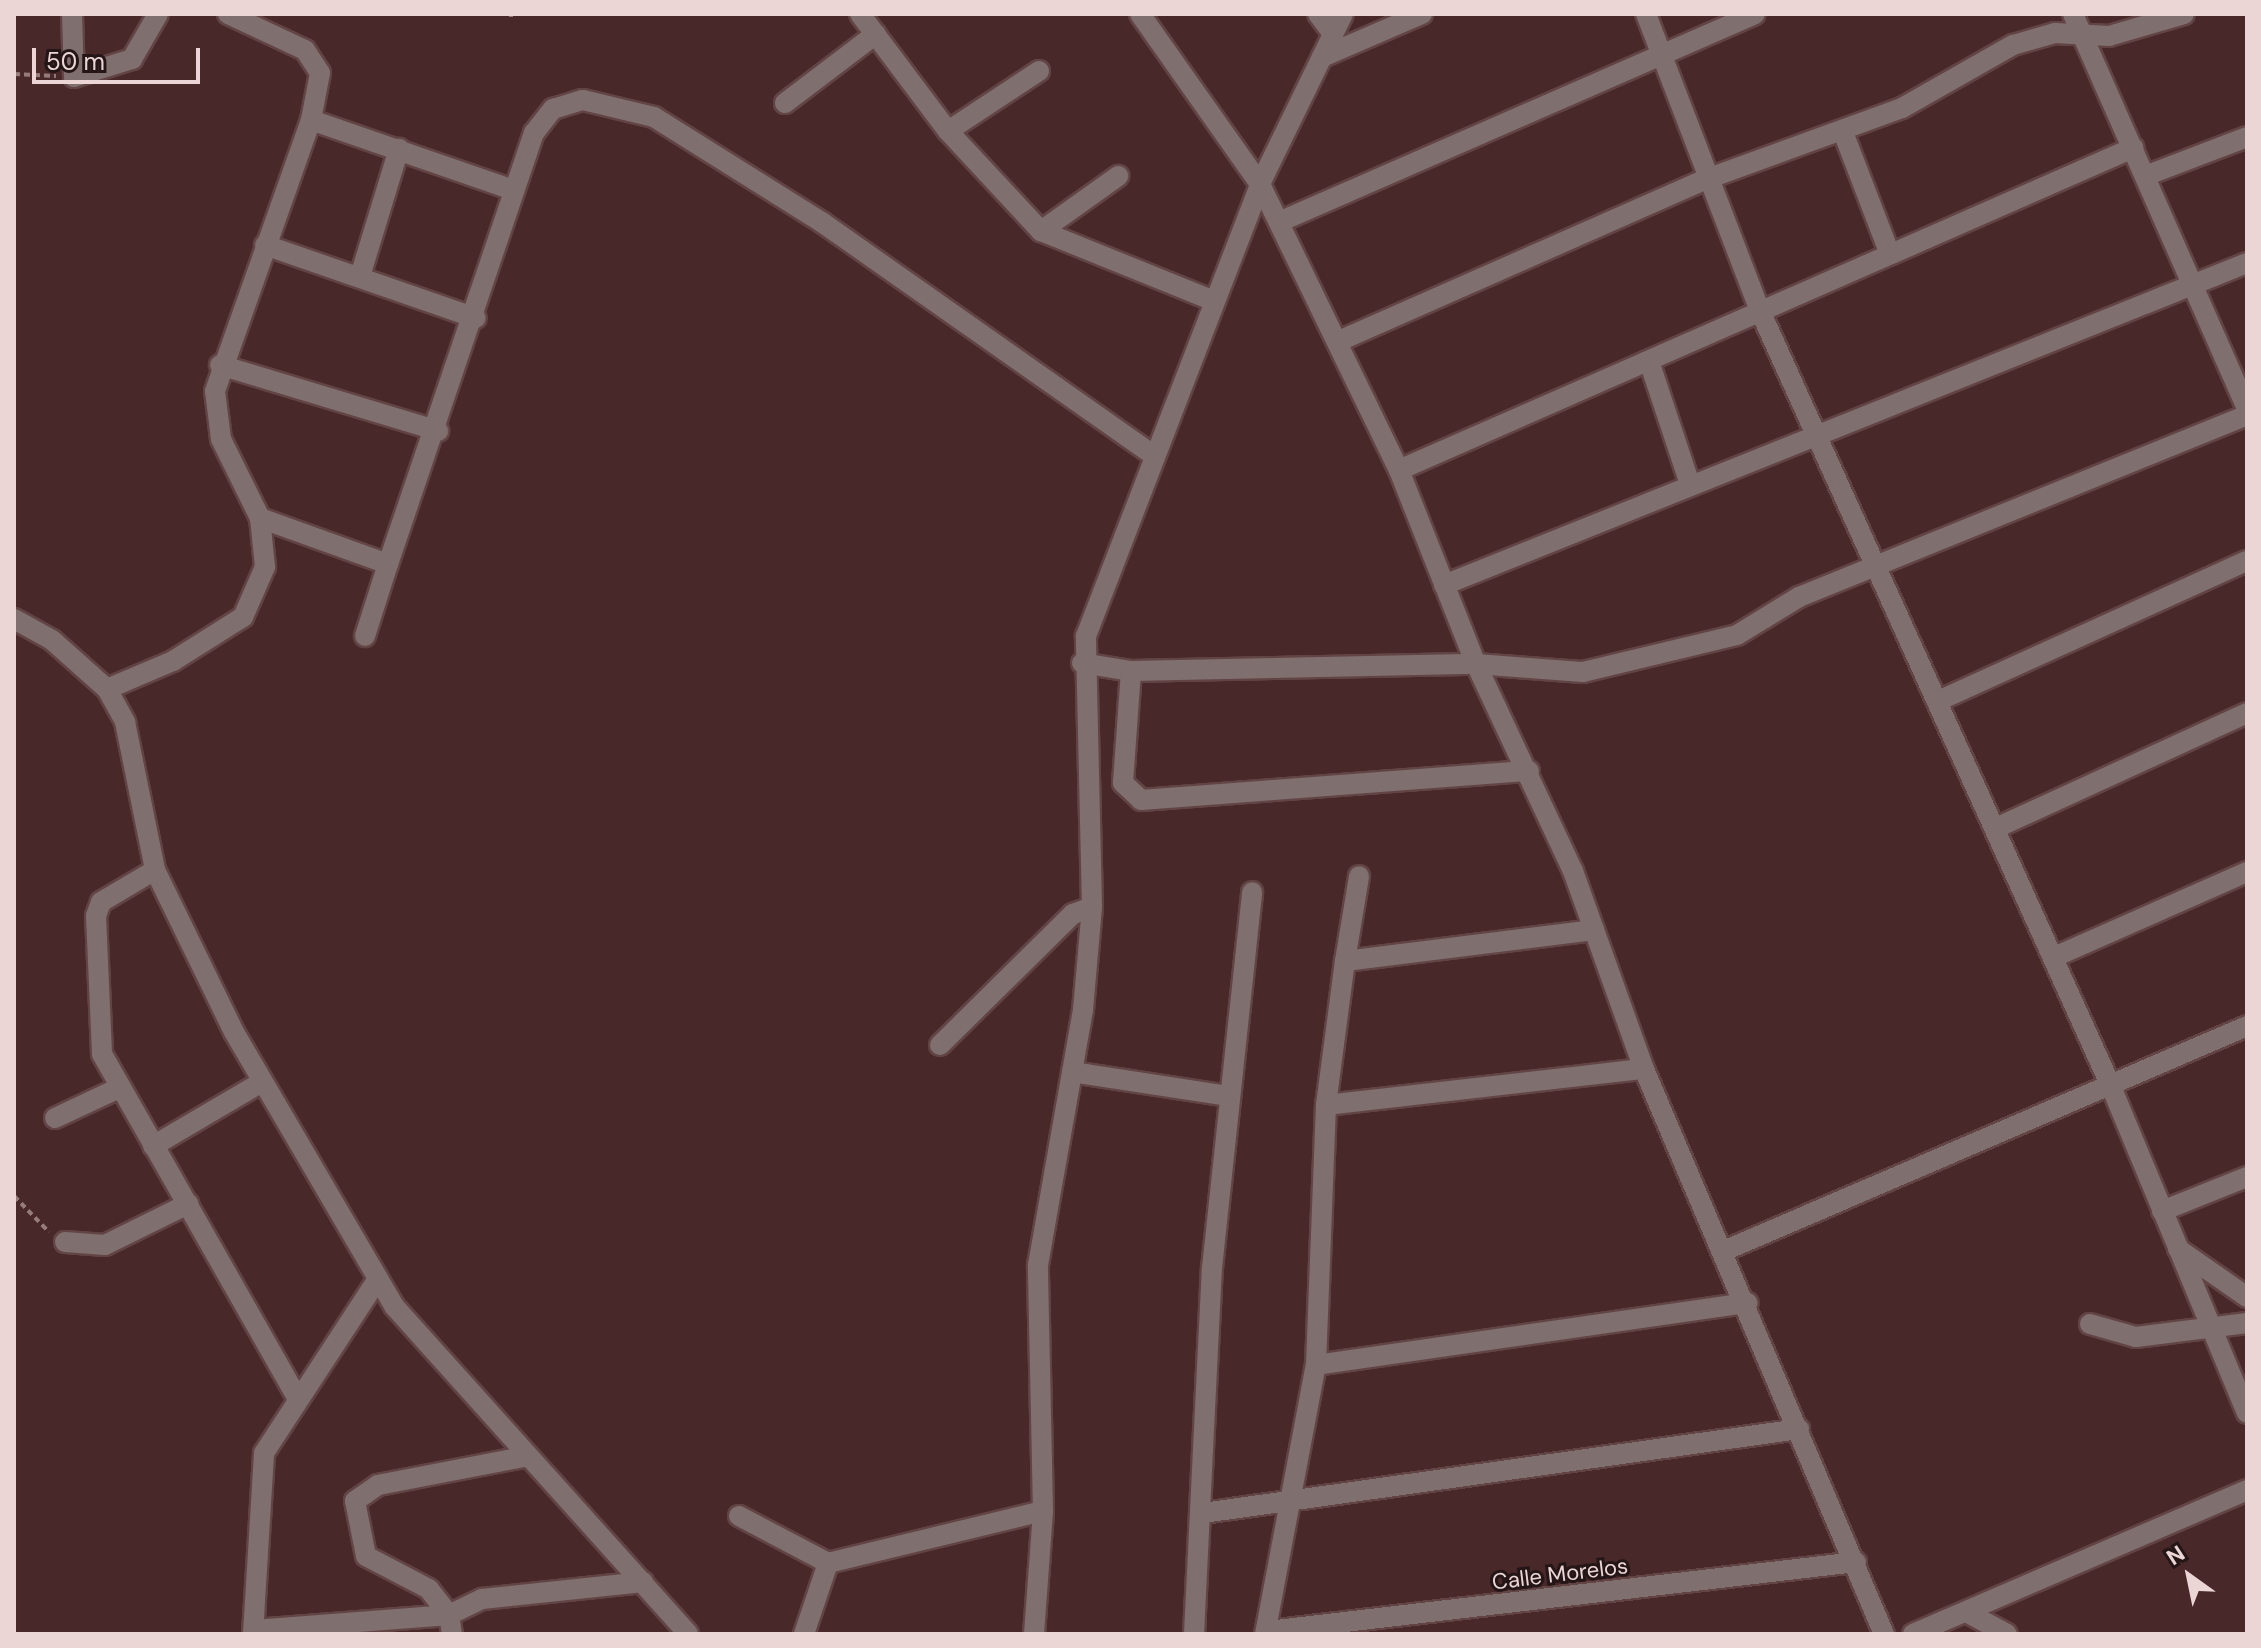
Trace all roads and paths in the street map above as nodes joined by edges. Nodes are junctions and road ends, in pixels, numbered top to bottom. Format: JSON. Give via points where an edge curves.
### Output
{"nodes":[{"id":1,"x":72,"y":14,"type":"edge"},
{"id":2,"x":158,"y":14,"type":"edge"},
{"id":3,"x":228,"y":14,"type":"edge"},
{"id":4,"x":1140,"y":14,"type":"edge"},
{"id":5,"x":1318,"y":14,"type":"edge"},
{"id":6,"x":1343,"y":14,"type":"edge"},
{"id":7,"x":1422,"y":14,"type":"edge"},
{"id":8,"x":1646,"y":14,"type":"edge"},
{"id":9,"x":1755,"y":14,"type":"edge"},
{"id":10,"x":2073,"y":14,"type":"edge"},
{"id":11,"x":2184,"y":14,"type":"edge"},
{"id":12,"x":1730,"y":18,"type":"edge"},
{"id":13,"x":870,"y":21,"type":"edge"},
{"id":14,"x":1333,"y":34,"type":"junction"},
{"id":15,"x":2084,"y":37,"type":"junction"},
{"id":16,"x":1663,"y":51,"type":"junction"},
{"id":17,"x":1322,"y":57,"type":"junction"},
{"id":18,"x":1039,"y":71,"type":"dead end"},
{"id":19,"x":14,"y":74,"type":"edge"},
{"id":20,"x":74,"y":77,"type":"junction"},
{"id":21,"x":785,"y":103,"type":"dead end"},
{"id":22,"x":311,"y":120,"type":"junction"},
{"id":23,"x":948,"y":131,"type":"junction"},
{"id":24,"x":1843,"y":132,"type":"junction"},
{"id":25,"x":2247,"y":137,"type":"edge"},
{"id":26,"x":2133,"y":148,"type":"junction"},
{"id":27,"x":399,"y":149,"type":"junction"},
{"id":28,"x":1118,"y":176,"type":"dead end"},
{"id":29,"x":2145,"y":176,"type":"junction"},
{"id":30,"x":1704,"y":180,"type":"junction"},
{"id":31,"x":1260,"y":184,"type":"junction"},
{"id":32,"x":513,"y":190,"type":"junction"},
{"id":33,"x":1279,"y":222,"type":"junction"},
{"id":34,"x":1041,"y":231,"type":"junction"},
{"id":35,"x":265,"y":245,"type":"junction"},
{"id":36,"x":1889,"y":252,"type":"junction"},
{"id":37,"x":2247,"y":263,"type":"edge"},
{"id":38,"x":361,"y":273,"type":"junction"},
{"id":39,"x":2192,"y":280,"type":"junction"},
{"id":40,"x":1212,"y":300,"type":"junction"},
{"id":41,"x":1761,"y":313,"type":"junction"},
{"id":42,"x":476,"y":318,"type":"junction"},
{"id":43,"x":1339,"y":341,"type":"junction"},
{"id":44,"x":1650,"y":364,"type":"junction"},
{"id":45,"x":220,"y":365,"type":"junction"},
{"id":46,"x":2247,"y":408,"type":"edge"},
{"id":47,"x":2247,"y":415,"type":"edge"},
{"id":48,"x":438,"y":431,"type":"junction"},
{"id":49,"x":1815,"y":432,"type":"junction"},
{"id":50,"x":1152,"y":454,"type":"junction"},
{"id":51,"x":1399,"y":470,"type":"junction"},
{"id":52,"x":1690,"y":484,"type":"junction"},
{"id":53,"x":260,"y":518,"type":"junction"},
{"id":54,"x":2247,"y":561,"type":"edge"},
{"id":55,"x":388,"y":564,"type":"junction"},
{"id":56,"x":1876,"y":564,"type":"junction"},
{"id":57,"x":1444,"y":585,"type":"junction"},
{"id":58,"x":14,"y":619,"type":"edge"},
{"id":59,"x":365,"y":636,"type":"dead end"},
{"id":60,"x":1082,"y":663,"type":"junction"},
{"id":61,"x":1476,"y":664,"type":"junction"},
{"id":62,"x":1131,"y":671,"type":"junction"},
{"id":63,"x":107,"y":689,"type":"junction"},
{"id":64,"x":1938,"y":701,"type":"junction"},
{"id":65,"x":2247,"y":713,"type":"edge"},
{"id":66,"x":1529,"y":771,"type":"junction"},
{"id":67,"x":1996,"y":828,"type":"junction"},
{"id":68,"x":155,"y":870,"type":"junction"},
{"id":69,"x":2247,"y":872,"type":"edge"},
{"id":70,"x":1359,"y":876,"type":"dead end"},
{"id":71,"x":1252,"y":892,"type":"dead end"},
{"id":72,"x":1092,"y":907,"type":"junction"},
{"id":73,"x":1594,"y":930,"type":"junction"},
{"id":74,"x":2054,"y":957,"type":"junction"},
{"id":75,"x":1345,"y":961,"type":"junction"},
{"id":76,"x":2247,"y":1026,"type":"edge"},
{"id":77,"x":940,"y":1045,"type":"dead end"},
{"id":78,"x":1644,"y":1069,"type":"junction"},
{"id":79,"x":1072,"y":1072,"type":"junction"},
{"id":80,"x":262,"y":1082,"type":"junction"},
{"id":81,"x":2110,"y":1084,"type":"junction"},
{"id":82,"x":119,"y":1088,"type":"junction"},
{"id":83,"x":1229,"y":1096,"type":"junction"},
{"id":84,"x":1326,"y":1105,"type":"junction"},
{"id":85,"x":55,"y":1118,"type":"dead end"},
{"id":86,"x":153,"y":1146,"type":"junction"},
{"id":87,"x":2247,"y":1177,"type":"edge"},
{"id":88,"x":14,"y":1196,"type":"edge"},
{"id":89,"x":188,"y":1204,"type":"junction"},
{"id":90,"x":2162,"y":1211,"type":"junction"},
{"id":91,"x":65,"y":1242,"type":"joint"},
{"id":92,"x":2178,"y":1249,"type":"junction"},
{"id":93,"x":1726,"y":1250,"type":"junction"},
{"id":94,"x":378,"y":1279,"type":"junction"},
{"id":95,"x":2247,"y":1297,"type":"edge"},
{"id":96,"x":1748,"y":1303,"type":"junction"},
{"id":97,"x":2247,"y":1323,"type":"edge"},
{"id":98,"x":2090,"y":1324,"type":"dead end"},
{"id":99,"x":2208,"y":1329,"type":"junction"},
{"id":100,"x":1316,"y":1365,"type":"junction"},
{"id":101,"x":298,"y":1399,"type":"junction"},
{"id":102,"x":2247,"y":1413,"type":"edge"},
{"id":103,"x":1799,"y":1429,"type":"junction"},
{"id":104,"x":524,"y":1457,"type":"junction"},
{"id":105,"x":2247,"y":1490,"type":"edge"},
{"id":106,"x":1292,"y":1500,"type":"junction"},
{"id":107,"x":1043,"y":1511,"type":"junction"},
{"id":108,"x":1203,"y":1513,"type":"junction"},
{"id":109,"x":739,"y":1516,"type":"dead end"},
{"id":110,"x":1856,"y":1562,"type":"junction"},
{"id":111,"x":828,"y":1563,"type":"junction"},
{"id":112,"x":643,"y":1582,"type":"junction"},
{"id":113,"x":1968,"y":1613,"type":"junction"},
{"id":114,"x":451,"y":1624,"type":"edge"},
{"id":115,"x":253,"y":1632,"type":"edge"},
{"id":116,"x":1267,"y":1632,"type":"edge"},
{"id":117,"x":688,"y":1634,"type":"edge"},
{"id":118,"x":804,"y":1634,"type":"edge"},
{"id":119,"x":1034,"y":1634,"type":"edge"},
{"id":120,"x":1194,"y":1634,"type":"edge"},
{"id":121,"x":1884,"y":1634,"type":"edge"},
{"id":122,"x":1913,"y":1634,"type":"edge"},
{"id":123,"x":2007,"y":1634,"type":"edge"}],
"edges":[{"from":1,"to":20,"type":"street"},
{"from":2,"to":20,"type":"street","via":[[132,59]]},
{"from":3,"to":22,"type":"street","via":[[316,61],[320,87]]},
{"from":4,"to":31,"type":"street"},
{"from":5,"to":14,"type":"street"},
{"from":6,"to":14,"type":"street"},
{"from":7,"to":17,"type":"street"},
{"from":8,"to":16,"type":"street"},
{"from":9,"to":12,"type":"street"},
{"from":10,"to":15,"type":"street"},
{"from":11,"to":15,"type":"street"},
{"from":12,"to":16,"type":"street"},
{"from":13,"to":21,"type":"street"},
{"from":13,"to":23,"type":"street"},
{"from":14,"to":17,"type":"street"},
{"from":15,"to":24,"type":"street","via":[[2055,33],[2013,45],[1958,82]]},
{"from":15,"to":26,"type":"street"},
{"from":16,"to":30,"type":"street"},
{"from":16,"to":33,"type":"street"},
{"from":17,"to":31,"type":"street"},
{"from":18,"to":23,"type":"street"},
{"from":19,"to":20,"type":"path"},
{"from":22,"to":27,"type":"street"},
{"from":22,"to":35,"type":"street"},
{"from":23,"to":34,"type":"street"},
{"from":24,"to":30,"type":"street"},
{"from":24,"to":36,"type":"street"},
{"from":25,"to":29,"type":"street"},
{"from":26,"to":29,"type":"street"},
{"from":26,"to":36,"type":"street"},
{"from":27,"to":32,"type":"street"},
{"from":27,"to":38,"type":"street"},
{"from":28,"to":34,"type":"street"},
{"from":29,"to":39,"type":"street"},
{"from":30,"to":41,"type":"street"},
{"from":30,"to":43,"type":"street"},
{"from":31,"to":33,"type":"street"},
{"from":31,"to":40,"type":"street"},
{"from":32,"to":42,"type":"street"},
{"from":32,"to":50,"type":"street","via":[[534,133],[553,109],[583,100],[628,106],[823,223]]},
{"from":33,"to":43,"type":"street"},
{"from":34,"to":40,"type":"street"},
{"from":35,"to":38,"type":"street"},
{"from":35,"to":45,"type":"street"},
{"from":36,"to":41,"type":"street"},
{"from":37,"to":39,"type":"street"},
{"from":38,"to":42,"type":"street"},
{"from":39,"to":46,"type":"street"},
{"from":39,"to":49,"type":"street"},
{"from":40,"to":50,"type":"street"},
{"from":41,"to":44,"type":"street"},
{"from":41,"to":49,"type":"street"},
{"from":42,"to":48,"type":"street"},
{"from":43,"to":51,"type":"street"},
{"from":44,"to":51,"type":"street"},
{"from":44,"to":52,"type":"street"},
{"from":45,"to":48,"type":"street"},
{"from":45,"to":53,"type":"street","via":[[216,418]]},
{"from":47,"to":56,"type":"street"},
{"from":48,"to":55,"type":"street"},
{"from":49,"to":52,"type":"street"},
{"from":49,"to":56,"type":"street"},
{"from":50,"to":60,"type":"street"},
{"from":51,"to":57,"type":"street"},
{"from":52,"to":57,"type":"street"},
{"from":53,"to":55,"type":"street"},
{"from":53,"to":63,"type":"street","via":[[265,567],[243,617],[173,661]]},
{"from":54,"to":64,"type":"street"},
{"from":55,"to":59,"type":"street"},
{"from":56,"to":61,"type":"street","via":[[1707,643],[1583,672]]},
{"from":56,"to":64,"type":"street"},
{"from":57,"to":61,"type":"street"},
{"from":58,"to":63,"type":"street","via":[[52,640]]},
{"from":60,"to":62,"type":"street"},
{"from":60,"to":72,"type":"street"},
{"from":61,"to":62,"type":"street"},
{"from":61,"to":66,"type":"street"},
{"from":62,"to":66,"type":"street","via":[[1123,783],[1141,800]]},
{"from":63,"to":68,"type":"street","via":[[125,722]]},
{"from":64,"to":67,"type":"street"},
{"from":65,"to":67,"type":"street"},
{"from":66,"to":73,"type":"street"},
{"from":67,"to":74,"type":"street"},
{"from":68,"to":80,"type":"street"},
{"from":68,"to":82,"type":"street","via":[[101,902],[96,916],[98,1034]]},
{"from":69,"to":74,"type":"street"},
{"from":70,"to":75,"type":"street"},
{"from":71,"to":83,"type":"street"},
{"from":72,"to":77,"type":"street","via":[[1073,914]]},
{"from":72,"to":79,"type":"street"},
{"from":73,"to":75,"type":"street"},
{"from":73,"to":78,"type":"street"},
{"from":74,"to":81,"type":"street"},
{"from":75,"to":84,"type":"street"},
{"from":76,"to":81,"type":"street"},
{"from":78,"to":84,"type":"street"},
{"from":78,"to":93,"type":"street"},
{"from":79,"to":83,"type":"street"},
{"from":79,"to":107,"type":"street","via":[[1038,1265]]},
{"from":80,"to":86,"type":"street"},
{"from":80,"to":94,"type":"street"},
{"from":81,"to":90,"type":"street"},
{"from":81,"to":93,"type":"street"},
{"from":82,"to":85,"type":"street"},
{"from":82,"to":86,"type":"street"},
{"from":83,"to":108,"type":"street","via":[[1212,1268]]},
{"from":84,"to":100,"type":"street"},
{"from":86,"to":89,"type":"street"},
{"from":87,"to":90,"type":"street"},
{"from":88,"to":91,"type":"path"},
{"from":89,"to":91,"type":"street","via":[[105,1245]]},
{"from":89,"to":101,"type":"street"},
{"from":90,"to":92,"type":"street"},
{"from":92,"to":95,"type":"street"},
{"from":92,"to":99,"type":"street"},
{"from":93,"to":96,"type":"street"},
{"from":94,"to":101,"type":"street"},
{"from":94,"to":104,"type":"street","via":[[418,1339]]},
{"from":96,"to":100,"type":"street"},
{"from":96,"to":103,"type":"street"},
{"from":97,"to":99,"type":"street"},
{"from":98,"to":99,"type":"street","via":[[2136,1337]]},
{"from":99,"to":102,"type":"street"},
{"from":100,"to":106,"type":"street"},
{"from":101,"to":115,"type":"street","via":[[258,1473]]},
{"from":103,"to":106,"type":"street"},
{"from":103,"to":110,"type":"street"},
{"from":104,"to":112,"type":"street"},
{"from":104,"to":114,"type":"street","via":[[378,1485],[355,1501],[366,1556],[414,1576]]},
{"from":105,"to":113,"type":"street"},
{"from":106,"to":108,"type":"street"},
{"from":106,"to":116,"type":"street"},
{"from":107,"to":111,"type":"street"},
{"from":107,"to":119,"type":"street"},
{"from":108,"to":120,"type":"street"},
{"from":109,"to":111,"type":"street"},
{"from":110,"to":116,"type":"street","name":"Calle Morelos"},
{"from":110,"to":121,"type":"street"},
{"from":111,"to":118,"type":"street"},
{"from":112,"to":114,"type":"street","via":[[482,1599]]},
{"from":112,"to":117,"type":"street"},
{"from":113,"to":122,"type":"street"},
{"from":113,"to":123,"type":"street"},
{"from":114,"to":115,"type":"street"}]}
